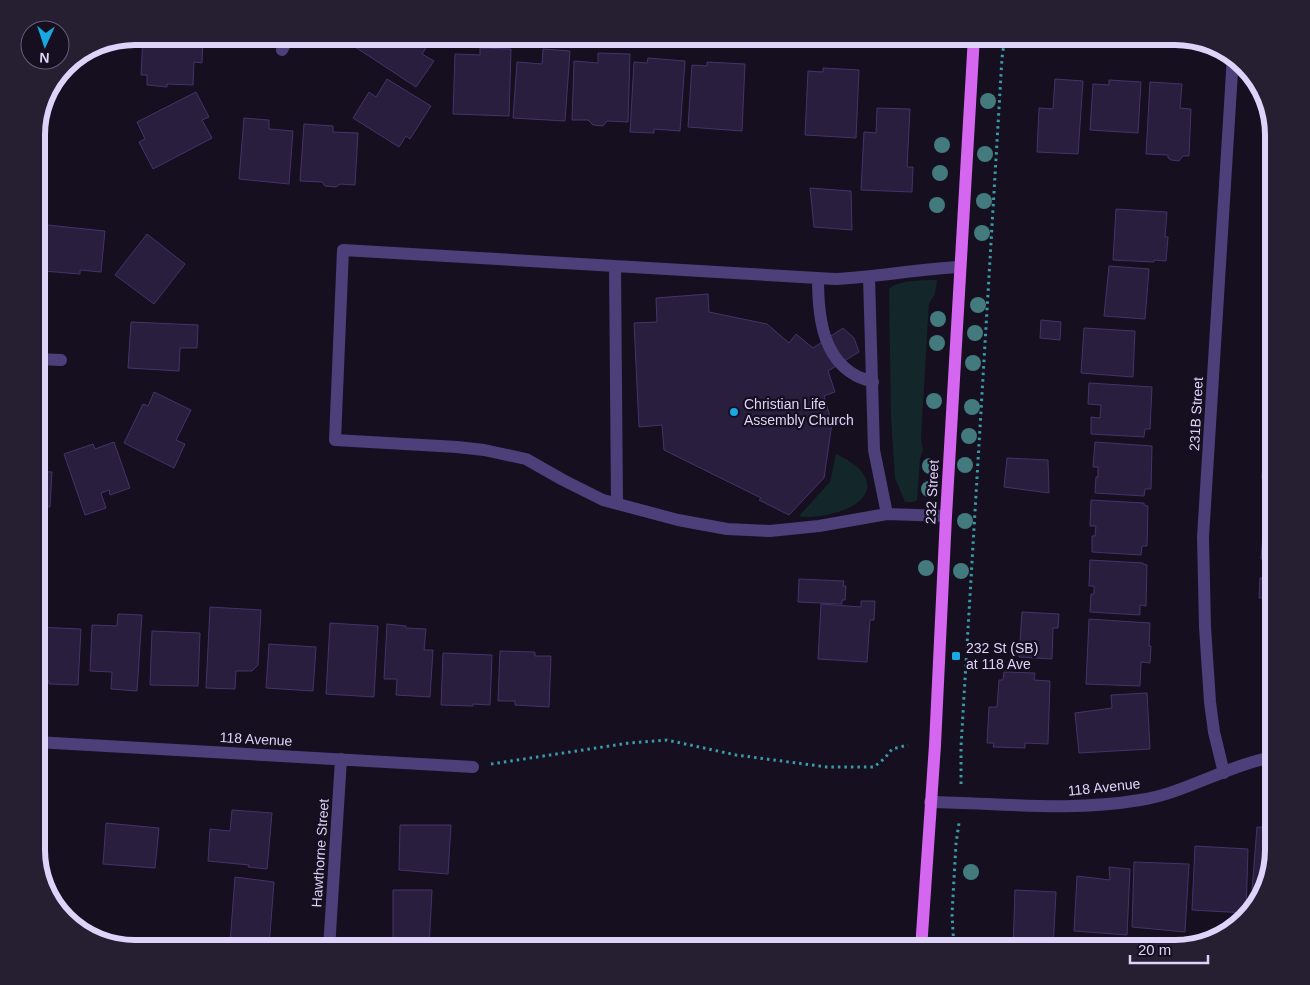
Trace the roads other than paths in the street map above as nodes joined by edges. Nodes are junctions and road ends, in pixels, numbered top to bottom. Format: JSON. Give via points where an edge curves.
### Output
{"nodes":[{"id":1,"x":284,"y":45,"type":"edge"},
{"id":2,"x":973,"y":45,"type":"edge"},
{"id":3,"x":282,"y":50,"type":"dead end"},
{"id":4,"x":1232,"y":65,"type":"edge"},
{"id":5,"x":615,"y":266,"type":"junction"},
{"id":6,"x":960,"y":267,"type":"junction"},
{"id":7,"x":869,"y":277,"type":"junction"},
{"id":8,"x":818,"y":278,"type":"junction"},
{"id":9,"x":45,"y":359,"type":"edge"},
{"id":10,"x":61,"y":360,"type":"dead end"},
{"id":11,"x":873,"y":382,"type":"junction"},
{"id":12,"x":617,"y":504,"type":"junction"},
{"id":13,"x":887,"y":514,"type":"junction"},
{"id":14,"x":946,"y":516,"type":"junction"},
{"id":15,"x":45,"y":743,"type":"edge"},
{"id":16,"x":341,"y":759,"type":"junction"},
{"id":17,"x":1265,"y":760,"type":"edge"},
{"id":18,"x":473,"y":767,"type":"road end"},
{"id":19,"x":1224,"y":772,"type":"junction"},
{"id":20,"x":930,"y":802,"type":"junction"},
{"id":21,"x":330,"y":940,"type":"edge"},
{"id":22,"x":922,"y":940,"type":"edge"}],
"edges":[{"from":1,"to":3,"type":"street"},
{"from":2,"to":6,"type":"main road","name":"232 Street"},
{"from":4,"to":19,"type":"street","name":"231B Street","via":[[1203,537],[1210,702]]},
{"from":5,"to":8,"type":"street"},
{"from":5,"to":12,"type":"street"},
{"from":5,"to":12,"type":"street","via":[[343,250],[335,440],[457,447],[526,459],[603,500]]},
{"from":6,"to":7,"type":"street"},
{"from":6,"to":14,"type":"main road","name":"232 Street"},
{"from":7,"to":8,"type":"street"},
{"from":7,"to":11,"type":"street"},
{"from":8,"to":11,"type":"street","via":[[818,303],[824,337],[840,364],[855,376]]},
{"from":9,"to":10,"type":"street"},
{"from":11,"to":13,"type":"street","via":[[874,450]]},
{"from":12,"to":13,"type":"street","via":[[727,529],[770,531]]},
{"from":13,"to":14,"type":"street"},
{"from":14,"to":20,"type":"main road","name":"232 Street"},
{"from":15,"to":16,"type":"street","name":"118 Avenue"},
{"from":16,"to":18,"type":"street","name":"118 Avenue"},
{"from":16,"to":21,"type":"street","name":"Hawthorne Street"},
{"from":17,"to":19,"type":"street","name":"118 Avenue"},
{"from":19,"to":20,"type":"street","name":"118 Avenue","via":[[1174,791],[1114,803],[1045,807]]},
{"from":20,"to":22,"type":"main road","name":"232 Street"}]}
